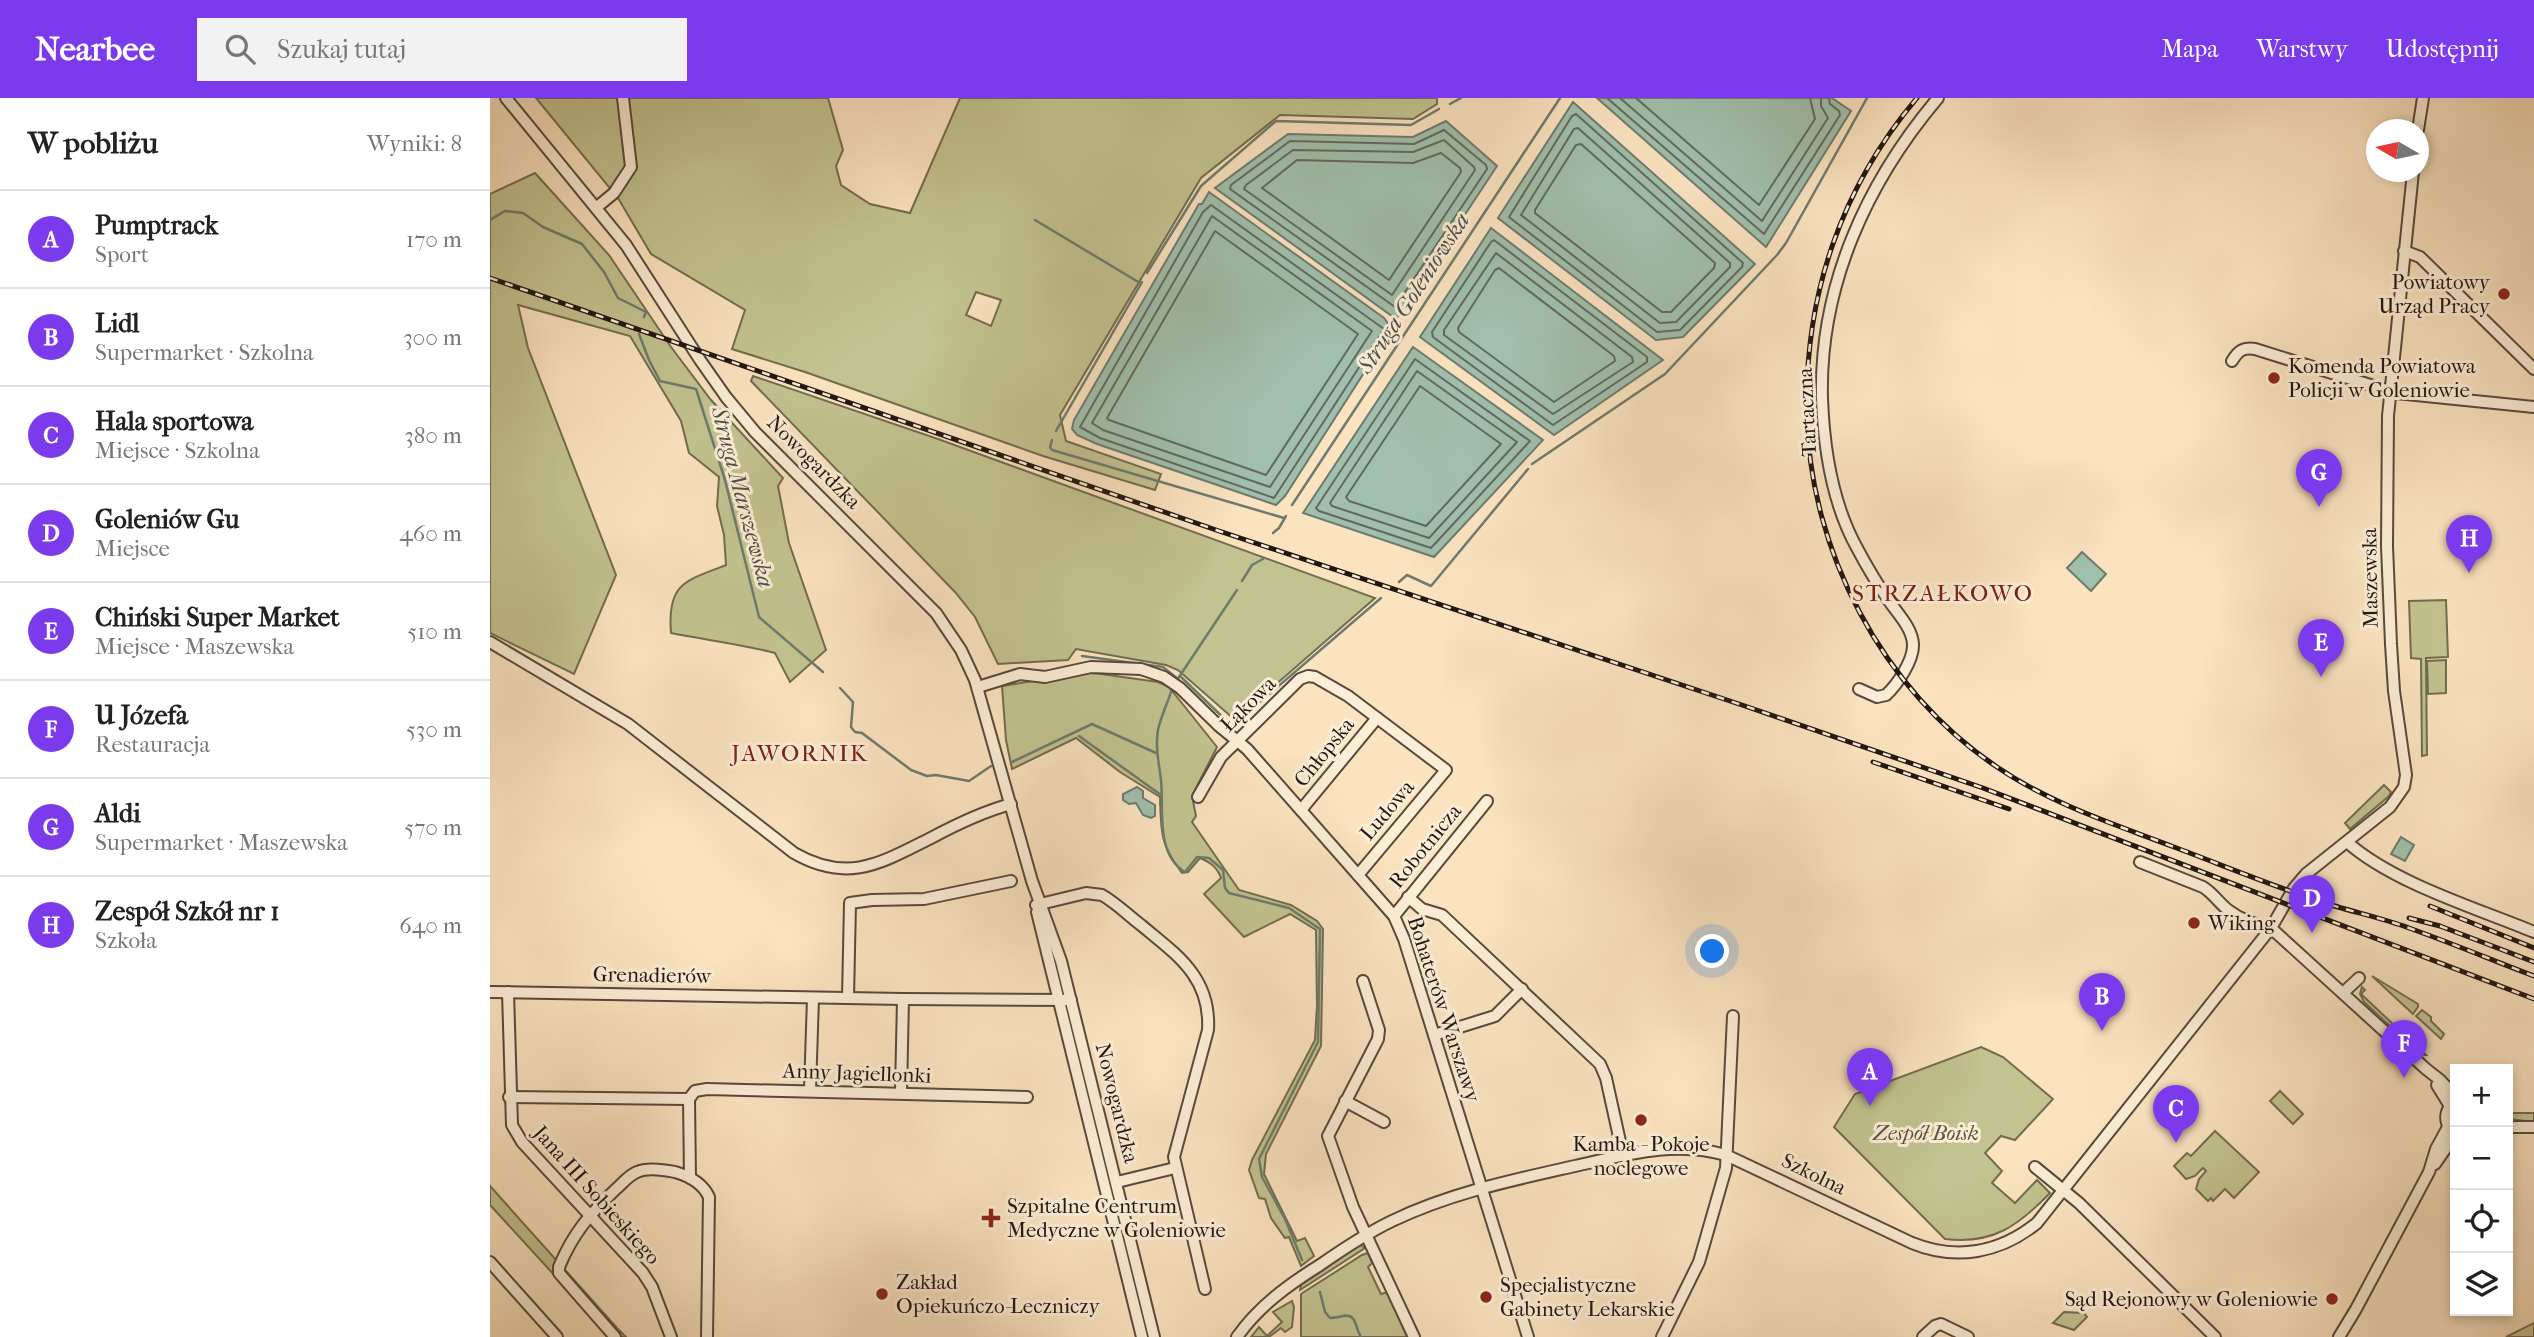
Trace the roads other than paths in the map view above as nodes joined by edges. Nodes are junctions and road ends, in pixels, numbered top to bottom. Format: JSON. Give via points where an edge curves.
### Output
{"nodes":[{"id":1,"x":506,"y":98,"type":"edge"},
{"id":2,"x":622,"y":98,"type":"edge"},
{"id":3,"x":1938,"y":98,"type":"edge"},
{"id":4,"x":2423,"y":98,"type":"edge"},
{"id":5,"x":2420,"y":119,"type":"edge"},
{"id":6,"x":2412,"y":182,"type":"edge"},
{"id":7,"x":597,"y":207,"type":"junction"},
{"id":8,"x":2404,"y":251,"type":"junction"},
{"id":9,"x":2232,"y":361,"type":"dead end"},
{"id":10,"x":2534,"y":369,"type":"edge"},
{"id":11,"x":2390,"y":391,"type":"junction"},
{"id":12,"x":2534,"y":407,"type":"edge"},
{"id":13,"x":490,"y":642,"type":"edge"},
{"id":14,"x":978,"y":687,"type":"junction"},
{"id":15,"x":1859,"y":689,"type":"dead end"},
{"id":16,"x":1377,"y":718,"type":"junction"},
{"id":17,"x":1239,"y":741,"type":"junction"},
{"id":18,"x":1198,"y":797,"type":"dead end"},
{"id":19,"x":1487,"y":801,"type":"dead end"},
{"id":20,"x":1011,"y":804,"type":"junction"},
{"id":21,"x":1301,"y":810,"type":"junction"},
{"id":22,"x":2347,"y":842,"type":"junction"},
{"id":23,"x":2140,"y":862,"type":"dead end"},
{"id":24,"x":1358,"y":875,"type":"junction"},
{"id":25,"x":1011,"y":881,"type":"dead end"},
{"id":26,"x":1408,"y":897,"type":"junction"},
{"id":27,"x":1039,"y":905,"type":"junction"},
{"id":28,"x":1394,"y":916,"type":"junction"},
{"id":29,"x":2271,"y":928,"type":"junction"},
{"id":30,"x":2534,"y":932,"type":"edge"},
{"id":31,"x":2359,"y":978,"type":"dead end"},
{"id":32,"x":1363,"y":981,"type":"dead end"},
{"id":33,"x":1522,"y":989,"type":"junction"},
{"id":34,"x":490,"y":992,"type":"edge"},
{"id":35,"x":508,"y":992,"type":"junction"},
{"id":36,"x":2343,"y":993,"type":"junction"},
{"id":37,"x":813,"y":998,"type":"junction"},
{"id":38,"x":848,"y":998,"type":"junction"},
{"id":39,"x":904,"y":999,"type":"junction"},
{"id":40,"x":1059,"y":1000,"type":"junction"},
{"id":41,"x":1071,"y":1000,"type":"junction"},
{"id":42,"x":1732,"y":1016,"type":"dead end"},
{"id":43,"x":1434,"y":1035,"type":"junction"},
{"id":44,"x":810,"y":1090,"type":"junction"},
{"id":45,"x":901,"y":1092,"type":"junction"},
{"id":46,"x":509,"y":1097,"type":"junction"},
{"id":47,"x":1027,"y":1097,"type":"dead end"},
{"id":48,"x":2450,"y":1097,"type":"edge"},
{"id":49,"x":689,"y":1099,"type":"junction"},
{"id":50,"x":1345,"y":1101,"type":"junction"},
{"id":51,"x":2450,"y":1108,"type":"edge"},
{"id":52,"x":1384,"y":1122,"type":"dead end"},
{"id":53,"x":2450,"y":1126,"type":"edge"},
{"id":54,"x":2450,"y":1135,"type":"edge"},
{"id":55,"x":1623,"y":1155,"type":"junction"},
{"id":56,"x":1726,"y":1155,"type":"junction"},
{"id":57,"x":2035,"y":1167,"type":"dead end"},
{"id":58,"x":1175,"y":1168,"type":"junction"},
{"id":59,"x":690,"y":1178,"type":"junction"},
{"id":60,"x":1117,"y":1182,"type":"junction"},
{"id":61,"x":1482,"y":1188,"type":"junction"},
{"id":62,"x":2064,"y":1192,"type":"junction"},
{"id":63,"x":589,"y":1215,"type":"junction"},
{"id":64,"x":1366,"y":1235,"type":"junction"},
{"id":65,"x":491,"y":1264,"type":"edge"},
{"id":66,"x":1205,"y":1289,"type":"dead end"},
{"id":67,"x":557,"y":1337,"type":"edge"},
{"id":68,"x":615,"y":1337,"type":"edge"},
{"id":69,"x":671,"y":1337,"type":"edge"},
{"id":70,"x":707,"y":1337,"type":"edge"},
{"id":71,"x":1142,"y":1337,"type":"edge"},
{"id":72,"x":1154,"y":1337,"type":"edge"},
{"id":73,"x":1237,"y":1337,"type":"edge"},
{"id":74,"x":1414,"y":1337,"type":"edge"},
{"id":75,"x":1528,"y":1337,"type":"edge"},
{"id":76,"x":1662,"y":1337,"type":"edge"},
{"id":77,"x":1923,"y":1337,"type":"edge"},
{"id":78,"x":1968,"y":1337,"type":"edge"},
{"id":79,"x":2215,"y":1337,"type":"edge"},
{"id":80,"x":2339,"y":1337,"type":"edge"}],
"edges":[{"from":1,"to":7,"type":"street","name":"Nowogardzka"},
{"from":2,"to":7,"type":"street","via":[[631,167],[614,193]]},
{"from":3,"to":15,"type":"street","name":"Tartaczna","via":[[1910,131],[1867,201],[1840,269],[1825,349],[1824,431],[1841,513],[1913,645],[1908,662],[1886,695],[1877,697]]},
{"from":4,"to":5,"type":"street"},
{"from":6,"to":8,"type":"street","name":"Maszewska"},
{"from":7,"to":14,"type":"street","name":"Nowogardzka","via":[[726,397],[755,432],[936,613]]},
{"from":8,"to":10,"type":"street","via":[[2420,257]]},
{"from":8,"to":11,"type":"street","name":"Maszewska"},
{"from":9,"to":11,"type":"street","via":[[2242,349],[2255,349]]},
{"from":11,"to":12,"type":"street"},
{"from":11,"to":22,"type":"street","name":"Maszewska","via":[[2388,593],[2394,691],[2406,775],[2404,787],[2390,807]]},
{"from":13,"to":20,"type":"street","via":[[628,724],[783,844],[816,864],[848,869],[875,865],[975,816]]},
{"from":14,"to":17,"type":"street","name":"Bohaterów Warszawy","via":[[1020,674],[1045,677],[1091,667],[1141,669],[1180,688]]},
{"from":14,"to":20,"type":"street","name":"Nowogardzka"},
{"from":16,"to":17,"type":"street","name":"Łąkowa","via":[[1308,676]]},
{"from":16,"to":21,"type":"street","name":"Chłopska"},
{"from":16,"to":24,"type":"street","name":"Ludowa","via":[[1446,770]]},
{"from":17,"to":18,"type":"street","name":"Łąkowa","via":[[1221,757]]},
{"from":17,"to":21,"type":"street","name":"Bohaterów Warszawy"},
{"from":19,"to":26,"type":"street","name":"Robotnicza"},
{"from":20,"to":27,"type":"street","name":"Nowogardzka"},
{"from":21,"to":24,"type":"street","name":"Bohaterów Warszawy"},
{"from":22,"to":29,"type":"street","name":"Maszewska","via":[[2305,874]]},
{"from":22,"to":30,"type":"street","via":[[2421,886]]},
{"from":23,"to":29,"type":"street","via":[[2203,887],[2228,910]]},
{"from":24,"to":28,"type":"street","name":"Bohaterów Warszawy"},
{"from":25,"to":38,"type":"street","via":[[924,899],[850,903]]},
{"from":26,"to":28,"type":"street","name":"Robotnicza"},
{"from":26,"to":33,"type":"street","via":[[1422,909],[1442,915]]},
{"from":27,"to":40,"type":"street","name":"Nowogardzka"},
{"from":27,"to":41,"type":"street","name":"Nowogardzka"},
{"from":27,"to":58,"type":"street","via":[[1086,893],[1102,895],[1183,960],[1199,982],[1208,1030],[1176,1147]]},
{"from":28,"to":43,"type":"street","name":"Bohaterów Warszawy"},
{"from":29,"to":36,"type":"street"},
{"from":29,"to":62,"type":"street","name":"Szkolna"},
{"from":31,"to":36,"type":"street"},
{"from":32,"to":50,"type":"street","via":[[1379,1035]]},
{"from":33,"to":43,"type":"street","via":[[1495,1016]]},
{"from":33,"to":55,"type":"street","via":[[1600,1064]]},
{"from":34,"to":35,"type":"street","name":"Grenadierów"},
{"from":35,"to":37,"type":"street","name":"Grenadierów"},
{"from":35,"to":46,"type":"street","name":"Jana III Sobieskiego"},
{"from":36,"to":48,"type":"street","via":[[2426,1069]]},
{"from":37,"to":38,"type":"street","name":"Grenadierów"},
{"from":37,"to":44,"type":"street"},
{"from":38,"to":39,"type":"street","name":"Grenadierów"},
{"from":39,"to":40,"type":"street","name":"Grenadierów"},
{"from":39,"to":45,"type":"street"},
{"from":40,"to":41,"type":"street","name":"Grenadierów"},
{"from":40,"to":71,"type":"street","name":"Nowogardzka"},
{"from":41,"to":60,"type":"street","name":"Nowogardzka"},
{"from":42,"to":56,"type":"street"},
{"from":43,"to":61,"type":"street","name":"Bohaterów Warszawy"},
{"from":44,"to":45,"type":"street","name":"Anny Jagiellonki"},
{"from":44,"to":49,"type":"street","name":"Anny Jagiellonki","via":[[700,1089]]},
{"from":45,"to":47,"type":"street","name":"Anny Jagiellonki"},
{"from":46,"to":49,"type":"street","name":"Anny Jagiellonki"},
{"from":46,"to":63,"type":"street","name":"Jana III Sobieskiego","via":[[516,1133]]},
{"from":49,"to":59,"type":"street"},
{"from":50,"to":52,"type":"street"},
{"from":50,"to":64,"type":"street","via":[[1328,1136]]},
{"from":51,"to":53,"type":"street","via":[[2445,1116]]},
{"from":54,"to":80,"type":"street","via":[[2436,1149],[2429,1172]]},
{"from":55,"to":56,"type":"street","name":"Szkolna","via":[[1682,1148]]},
{"from":55,"to":61,"type":"street","name":"Szkolna"},
{"from":56,"to":62,"type":"street","name":"Szkolna","via":[[1912,1242],[1949,1253],[1986,1250],[2014,1240],[2037,1223]]},
{"from":56,"to":76,"type":"street","via":[[1699,1262]]},
{"from":57,"to":62,"type":"street"},
{"from":58,"to":60,"type":"street"},
{"from":58,"to":66,"type":"street"},
{"from":59,"to":63,"type":"street","via":[[670,1171],[639,1171]]},
{"from":59,"to":70,"type":"street","via":[[709,1197]]},
{"from":60,"to":72,"type":"street","name":"Nowogardzka"},
{"from":61,"to":64,"type":"street","name":"Szkolna"},
{"from":61,"to":75,"type":"street","name":"Bohaterów Warszawy"},
{"from":62,"to":79,"type":"street"},
{"from":63,"to":68,"type":"street","via":[[564,1255],[559,1273]]},
{"from":63,"to":69,"type":"street","name":"Jana III Sobieskiego","via":[[648,1280]]},
{"from":64,"to":73,"type":"street","name":"Szkolna","via":[[1280,1291]]},
{"from":64,"to":74,"type":"street"},
{"from":65,"to":67,"type":"street"},
{"from":77,"to":78,"type":"street","via":[[1941,1324]]}]}
